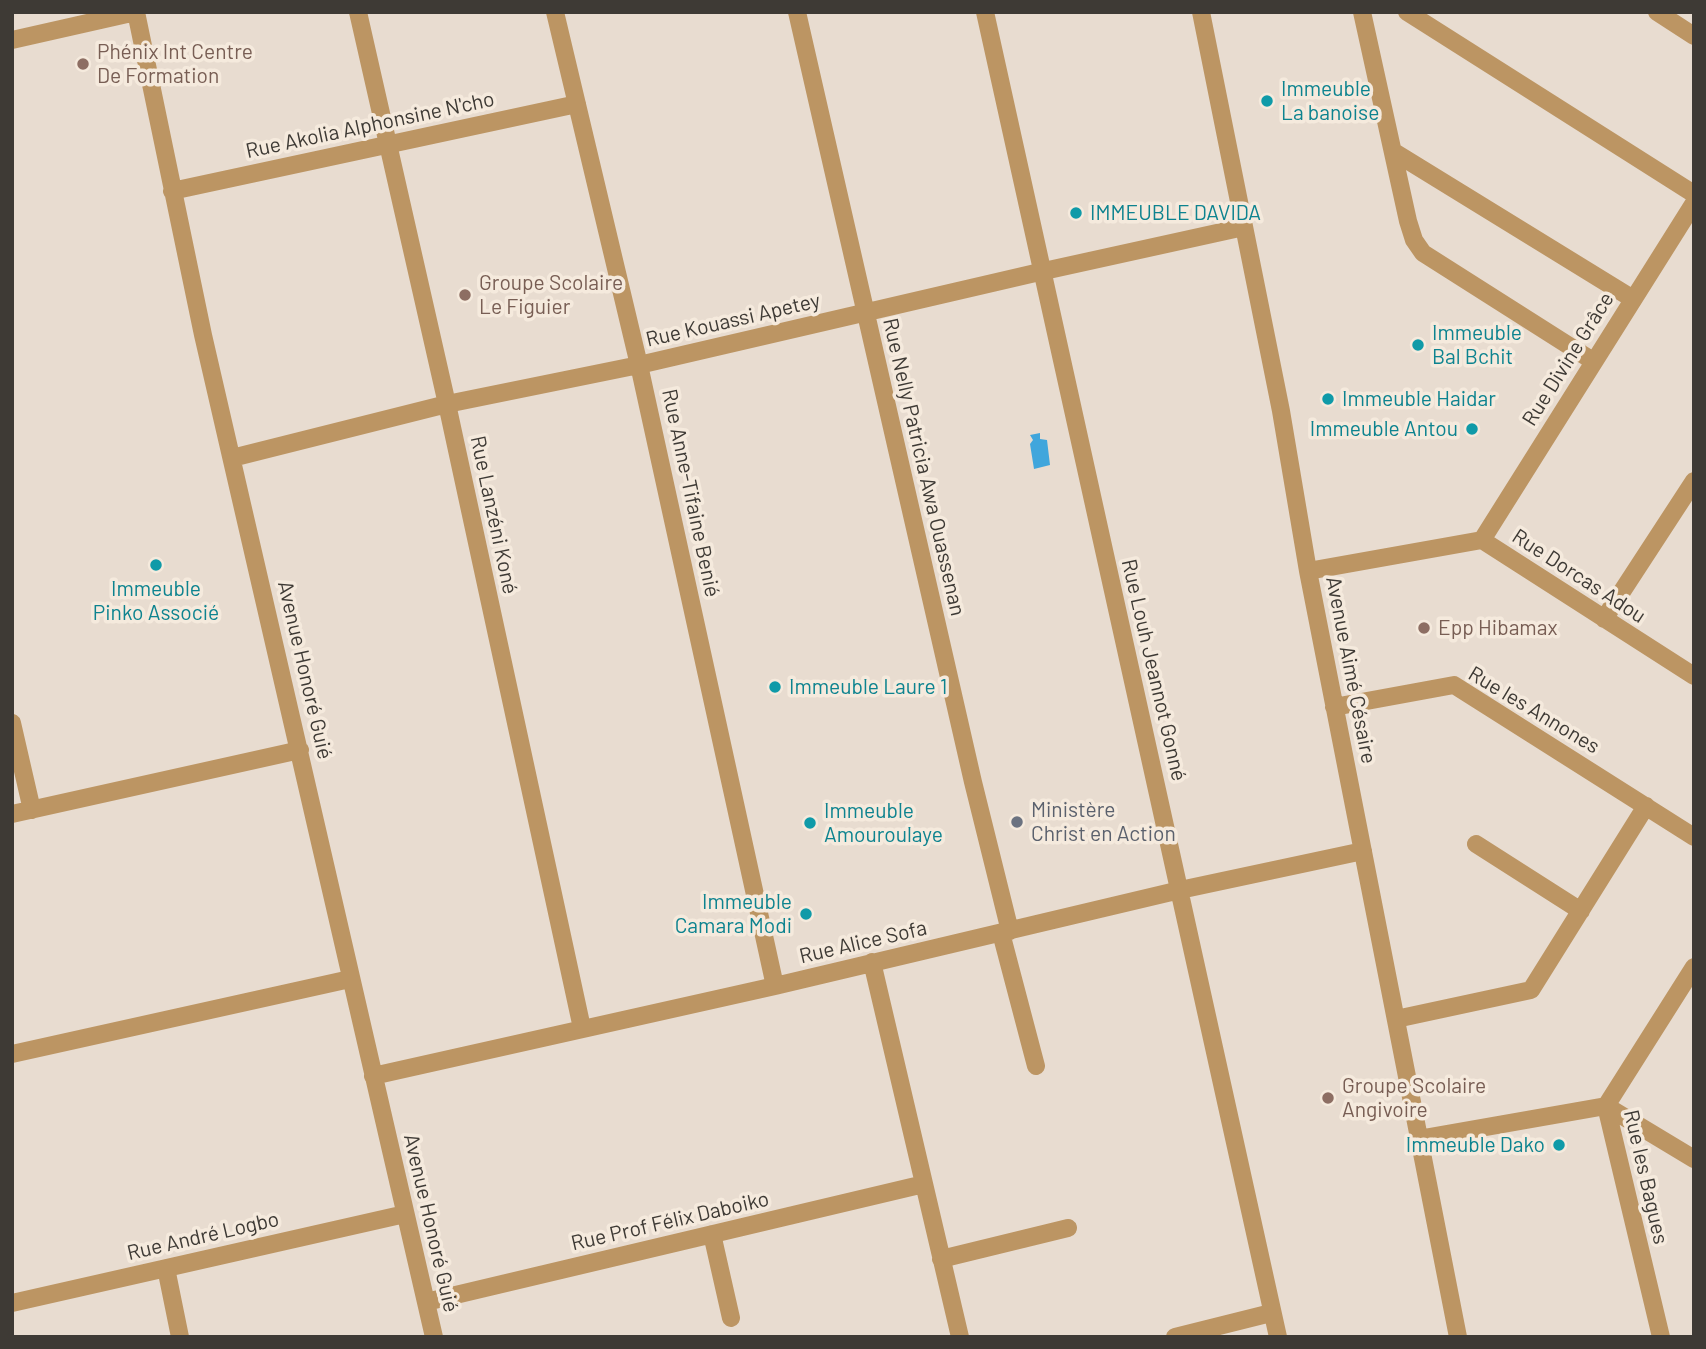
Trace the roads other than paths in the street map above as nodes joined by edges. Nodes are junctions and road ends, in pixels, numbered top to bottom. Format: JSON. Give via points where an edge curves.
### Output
{"nodes":[{"id":1,"x":136,"y":12,"type":"edge"},
{"id":2,"x":358,"y":12,"type":"edge"},
{"id":3,"x":555,"y":12,"type":"edge"},
{"id":4,"x":797,"y":12,"type":"edge"},
{"id":5,"x":985,"y":12,"type":"edge"},
{"id":6,"x":1201,"y":12,"type":"edge"},
{"id":7,"x":1362,"y":12,"type":"edge"},
{"id":8,"x":1407,"y":12,"type":"edge"},
{"id":9,"x":1657,"y":12,"type":"edge"},
{"id":10,"x":1694,"y":36,"type":"edge"},
{"id":11,"x":12,"y":40,"type":"edge"},
{"id":12,"x":577,"y":104,"type":"junction"},
{"id":13,"x":388,"y":143,"type":"junction"},
{"id":14,"x":1394,"y":152,"type":"junction"},
{"id":15,"x":172,"y":191,"type":"junction"},
{"id":16,"x":1694,"y":194,"type":"edge"},
{"id":17,"x":1694,"y":203,"type":"edge"},
{"id":18,"x":1244,"y":227,"type":"junction"},
{"id":19,"x":1044,"y":271,"type":"junction"},
{"id":20,"x":1633,"y":299,"type":"junction"},
{"id":21,"x":865,"y":312,"type":"junction"},
{"id":22,"x":1593,"y":361,"type":"junction"},
{"id":23,"x":639,"y":365,"type":"junction"},
{"id":24,"x":447,"y":404,"type":"junction"},
{"id":25,"x":232,"y":458,"type":"junction"},
{"id":26,"x":1691,"y":492,"type":"edge"},
{"id":27,"x":1482,"y":540,"type":"junction"},
{"id":28,"x":1308,"y":572,"type":"junction"},
{"id":29,"x":1604,"y":619,"type":"junction"},
{"id":30,"x":1694,"y":676,"type":"edge"},
{"id":31,"x":1334,"y":707,"type":"junction"},
{"id":32,"x":12,"y":723,"type":"edge"},
{"id":33,"x":300,"y":750,"type":"junction"},
{"id":34,"x":1646,"y":806,"type":"junction"},
{"id":35,"x":32,"y":810,"type":"junction"},
{"id":36,"x":12,"y":814,"type":"edge"},
{"id":37,"x":1694,"y":837,"type":"edge"},
{"id":38,"x":1476,"y":844,"type":"dead end"},
{"id":39,"x":1363,"y":851,"type":"junction"},
{"id":40,"x":1180,"y":890,"type":"junction"},
{"id":41,"x":1581,"y":911,"type":"junction"},
{"id":42,"x":1006,"y":932,"type":"junction"},
{"id":43,"x":872,"y":962,"type":"junction"},
{"id":44,"x":1694,"y":967,"type":"edge"},
{"id":45,"x":350,"y":979,"type":"junction"},
{"id":46,"x":775,"y":986,"type":"junction"},
{"id":47,"x":1678,"y":993,"type":"junction"},
{"id":48,"x":1694,"y":1003,"type":"edge"},
{"id":49,"x":1396,"y":1019,"type":"junction"},
{"id":50,"x":582,"y":1028,"type":"junction"},
{"id":51,"x":12,"y":1054,"type":"edge"},
{"id":52,"x":1036,"y":1066,"type":"dead end"},
{"id":53,"x":373,"y":1076,"type":"junction"},
{"id":54,"x":1605,"y":1106,"type":"junction"},
{"id":55,"x":1418,"y":1139,"type":"junction"},
{"id":56,"x":1694,"y":1159,"type":"edge"},
{"id":57,"x":924,"y":1184,"type":"junction"},
{"id":58,"x":405,"y":1214,"type":"junction"},
{"id":59,"x":1069,"y":1228,"type":"dead end"},
{"id":60,"x":712,"y":1234,"type":"junction"},
{"id":61,"x":941,"y":1259,"type":"junction"},
{"id":62,"x":166,"y":1268,"type":"junction"},
{"id":63,"x":426,"y":1302,"type":"junction"},
{"id":64,"x":12,"y":1303,"type":"edge"},
{"id":65,"x":1271,"y":1313,"type":"junction"},
{"id":66,"x":731,"y":1318,"type":"dead end"},
{"id":67,"x":180,"y":1337,"type":"edge"},
{"id":68,"x":434,"y":1337,"type":"edge"},
{"id":69,"x":960,"y":1337,"type":"edge"},
{"id":70,"x":1175,"y":1337,"type":"edge"},
{"id":71,"x":1278,"y":1337,"type":"edge"},
{"id":72,"x":1458,"y":1337,"type":"edge"},
{"id":73,"x":1661,"y":1337,"type":"edge"}],
"edges":[{"from":1,"to":11,"type":"street"},
{"from":1,"to":15,"type":"street","name":"Avenue Honoré Guié"},
{"from":2,"to":13,"type":"street","name":"Rue Lanzéni Koné"},
{"from":3,"to":12,"type":"street","name":"Rue Anne-Tifaine Benié"},
{"from":4,"to":21,"type":"street","name":"Rue Nelly Patricia Awa Ouassenan"},
{"from":5,"to":19,"type":"street","name":"Rue Louh Jeannot Gonné"},
{"from":6,"to":18,"type":"street","name":"Avenue Aimé Césaire"},
{"from":7,"to":14,"type":"street"},
{"from":8,"to":16,"type":"street"},
{"from":9,"to":10,"type":"street"},
{"from":12,"to":13,"type":"street","name":"Rue Akolia Alphonsine N'cho"},
{"from":12,"to":23,"type":"street","name":"Rue Anne-Tifaine Benié"},
{"from":13,"to":15,"type":"street","name":"Rue Akolia Alphonsine N'cho"},
{"from":13,"to":24,"type":"street","name":"Rue Lanzéni Koné"},
{"from":14,"to":20,"type":"street"},
{"from":14,"to":22,"type":"street","via":[[1408,221],[1423,253]]},
{"from":15,"to":25,"type":"street","name":"Avenue Honoré Guié"},
{"from":17,"to":20,"type":"street","name":"Rue Divine Grâce"},
{"from":18,"to":19,"type":"street","name":"Rue Kouassi Apetey"},
{"from":18,"to":28,"type":"street","name":"Avenue Aimé Césaire"},
{"from":19,"to":21,"type":"street","name":"Rue Kouassi Apetey"},
{"from":19,"to":40,"type":"street","name":"Rue Louh Jeannot Gonné"},
{"from":20,"to":22,"type":"street","name":"Rue Divine Grâce"},
{"from":21,"to":23,"type":"street","name":"Rue Kouassi Apetey"},
{"from":21,"to":42,"type":"street","name":"Rue Nelly Patricia Awa Ouassenan"},
{"from":22,"to":27,"type":"street","name":"Rue Divine Grâce"},
{"from":23,"to":24,"type":"street","name":"Rue Kouassi Apetey"},
{"from":23,"to":46,"type":"street","name":"Rue Anne-Tifaine Benié"},
{"from":24,"to":25,"type":"street","name":"Rue Kouassi Apetey"},
{"from":24,"to":50,"type":"street","name":"Rue Lanzéni Koné"},
{"from":25,"to":33,"type":"street","name":"Avenue Honoré Guié"},
{"from":26,"to":29,"type":"street"},
{"from":27,"to":28,"type":"street","name":"Rue Dorcas Adou"},
{"from":27,"to":29,"type":"street","name":"Rue Dorcas Adou"},
{"from":28,"to":31,"type":"street","name":"Avenue Aimé Césaire"},
{"from":29,"to":30,"type":"street","name":"Rue Dorcas Adou"},
{"from":31,"to":34,"type":"street","name":"Rue les Annones","via":[[1454,685]]},
{"from":31,"to":39,"type":"street","name":"Avenue Aimé Césaire"},
{"from":32,"to":35,"type":"street"},
{"from":33,"to":35,"type":"street"},
{"from":33,"to":45,"type":"street","name":"Avenue Honoré Guié"},
{"from":34,"to":37,"type":"street","name":"Rue les Annones"},
{"from":34,"to":41,"type":"street"},
{"from":35,"to":36,"type":"street"},
{"from":38,"to":41,"type":"street"},
{"from":39,"to":40,"type":"street","name":"Rue Alice Sofa"},
{"from":39,"to":49,"type":"street","name":"Avenue Aimé Césaire"},
{"from":40,"to":42,"type":"street","name":"Rue Alice Sofa"},
{"from":40,"to":65,"type":"street","name":"Rue Louh Jeannot Gonné"},
{"from":41,"to":49,"type":"street","via":[[1531,990]]},
{"from":42,"to":43,"type":"street","name":"Rue Alice Sofa"},
{"from":42,"to":52,"type":"street","name":"Rue Nelly Patricia Awa Ouassenan"},
{"from":43,"to":46,"type":"street","name":"Rue Alice Sofa"},
{"from":43,"to":57,"type":"street"},
{"from":44,"to":47,"type":"street","name":"Rue les Bagues"},
{"from":45,"to":51,"type":"street"},
{"from":45,"to":53,"type":"street","name":"Avenue Honoré Guié"},
{"from":46,"to":50,"type":"street","name":"Rue Alice Sofa"},
{"from":47,"to":48,"type":"street"},
{"from":47,"to":54,"type":"street","name":"Rue les Bagues"},
{"from":49,"to":55,"type":"street","name":"Avenue Aimé Césaire"},
{"from":50,"to":53,"type":"street","name":"Rue Alice Sofa"},
{"from":53,"to":58,"type":"street","name":"Avenue Honoré Guié"},
{"from":54,"to":55,"type":"street"},
{"from":54,"to":56,"type":"street"},
{"from":54,"to":73,"type":"street","name":"Rue les Bagues"},
{"from":55,"to":72,"type":"street","name":"Avenue Aimé Césaire"},
{"from":57,"to":60,"type":"street","name":"Rue Prof Félix Daboiko"},
{"from":57,"to":61,"type":"street"},
{"from":58,"to":62,"type":"street","name":"Rue André Logbo"},
{"from":58,"to":63,"type":"street","name":"Avenue Honoré Guié"},
{"from":59,"to":61,"type":"street"},
{"from":60,"to":63,"type":"street","name":"Rue Prof Félix Daboiko"},
{"from":60,"to":66,"type":"street"},
{"from":61,"to":69,"type":"street"},
{"from":62,"to":64,"type":"street","name":"Rue André Logbo"},
{"from":62,"to":67,"type":"street"},
{"from":63,"to":68,"type":"street","name":"Avenue Honoré Guié"},
{"from":65,"to":70,"type":"street"},
{"from":65,"to":71,"type":"street","name":"Rue Louh Jeannot Gonné"}]}
